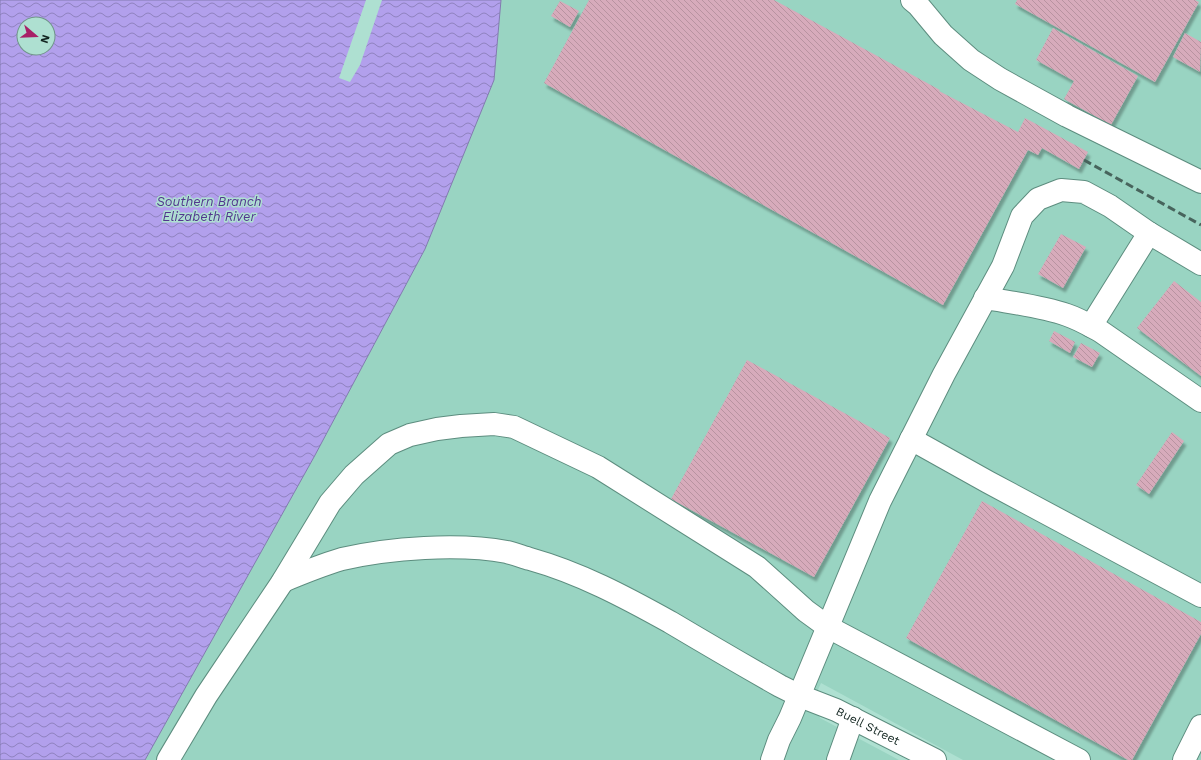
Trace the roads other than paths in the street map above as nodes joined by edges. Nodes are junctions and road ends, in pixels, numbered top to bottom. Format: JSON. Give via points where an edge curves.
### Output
{"nodes":[{"id":1,"x":917,"y":2,"type":"edge"},
{"id":2,"x":1201,"y":182,"type":"edge"},
{"id":3,"x":1149,"y":233,"type":"junction"},
{"id":4,"x":1201,"y":264,"type":"edge"},
{"id":5,"x":985,"y":298,"type":"junction"},
{"id":6,"x":1091,"y":326,"type":"junction"},
{"id":7,"x":1201,"y":401,"type":"edge"},
{"id":8,"x":911,"y":440,"type":"junction"},
{"id":9,"x":283,"y":581,"type":"junction"},
{"id":10,"x":1201,"y":596,"type":"edge"},
{"id":11,"x":828,"y":626,"type":"junction"},
{"id":12,"x":800,"y":696,"type":"junction"},
{"id":13,"x":853,"y":718,"type":"junction"},
{"id":14,"x":1201,"y":726,"type":"edge"},
{"id":15,"x":168,"y":760,"type":"edge"},
{"id":16,"x":772,"y":760,"type":"edge"},
{"id":17,"x":838,"y":760,"type":"edge"},
{"id":18,"x":935,"y":760,"type":"edge"},
{"id":19,"x":1079,"y":760,"type":"edge"},
{"id":20,"x":1184,"y":760,"type":"edge"}],
"edges":[{"from":1,"to":2,"type":"street","via":[[943,35],[971,60],[1000,79],[1067,116]]},
{"from":3,"to":4,"type":"street"},
{"from":3,"to":5,"type":"street","via":[[1110,206],[1084,192],[1060,190],[1038,199],[1022,216],[1003,266]]},
{"from":3,"to":6,"type":"street"},
{"from":5,"to":6,"type":"street","via":[[1065,314]]},
{"from":5,"to":8,"type":"street"},
{"from":6,"to":7,"type":"street"},
{"from":8,"to":10,"type":"street"},
{"from":8,"to":11,"type":"street","via":[[880,501]]},
{"from":9,"to":11,"type":"street","via":[[330,503],[354,475],[389,444],[410,435],[437,429],[494,424],[514,427],[598,467],[757,567],[806,611]]},
{"from":9,"to":12,"type":"street","name":"Buell Street","via":[[342,559],[380,552],[426,548],[507,552],[581,576],[630,600]]},
{"from":9,"to":15,"type":"street","via":[[206,696]]},
{"from":11,"to":12,"type":"street"},
{"from":11,"to":19,"type":"street"},
{"from":12,"to":13,"type":"street","name":"Buell Street"},
{"from":12,"to":16,"type":"street"},
{"from":13,"to":17,"type":"street"},
{"from":13,"to":18,"type":"street","name":"Buell Street"},
{"from":14,"to":20,"type":"street"}]}
